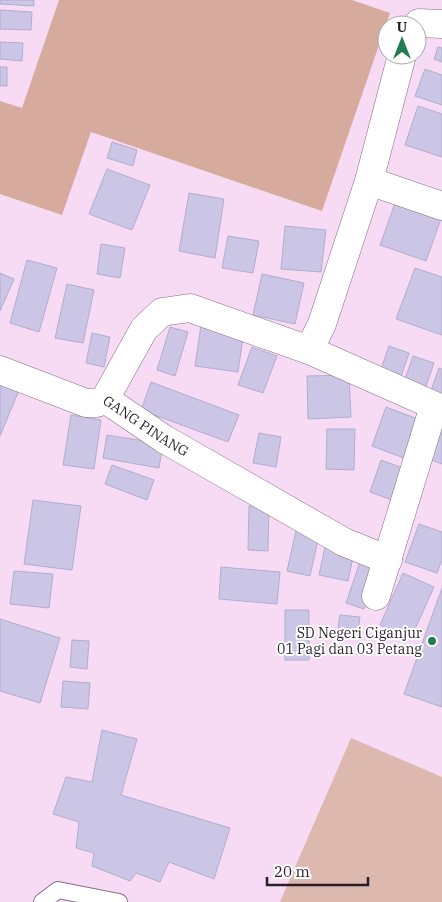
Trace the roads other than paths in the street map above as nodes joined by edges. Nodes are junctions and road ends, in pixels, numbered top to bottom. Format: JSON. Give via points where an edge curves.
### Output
{"nodes":[{"id":1,"x":427,"y":23,"type":"edge"},
{"id":2,"x":442,"y":24,"type":"edge"},
{"id":3,"x":399,"y":65,"type":"edge"},
{"id":4,"x":368,"y":181,"type":"junction"},
{"id":5,"x":442,"y":206,"type":"edge"},
{"id":6,"x":309,"y":350,"type":"junction"},
{"id":7,"x":0,"y":370,"type":"edge"},
{"id":8,"x":105,"y":399,"type":"junction"},
{"id":9,"x":438,"y":408,"type":"edge"},
{"id":10,"x":388,"y":560,"type":"junction"},
{"id":11,"x":376,"y":596,"type":"dead end"},
{"id":12,"x":42,"y":902,"type":"edge"},
{"id":13,"x":119,"y":902,"type":"edge"}],
"edges":[{"from":1,"to":2,"type":"street"},
{"from":3,"to":4,"type":"street"},
{"from":4,"to":5,"type":"street"},
{"from":4,"to":6,"type":"street","via":[[322,324]]},
{"from":6,"to":8,"type":"street","name":"GANG PINANG","via":[[190,308],[162,312],[144,329]]},
{"from":6,"to":9,"type":"street","name":"GANG PINANG"},
{"from":7,"to":8,"type":"street","via":[[86,403],[97,404]]},
{"from":8,"to":10,"type":"street","name":"GANG PINANG","via":[[164,439],[344,542]]},
{"from":9,"to":10,"type":"street"},
{"from":10,"to":11,"type":"street"},
{"from":12,"to":13,"type":"lane","via":[[58,890]]}]}
